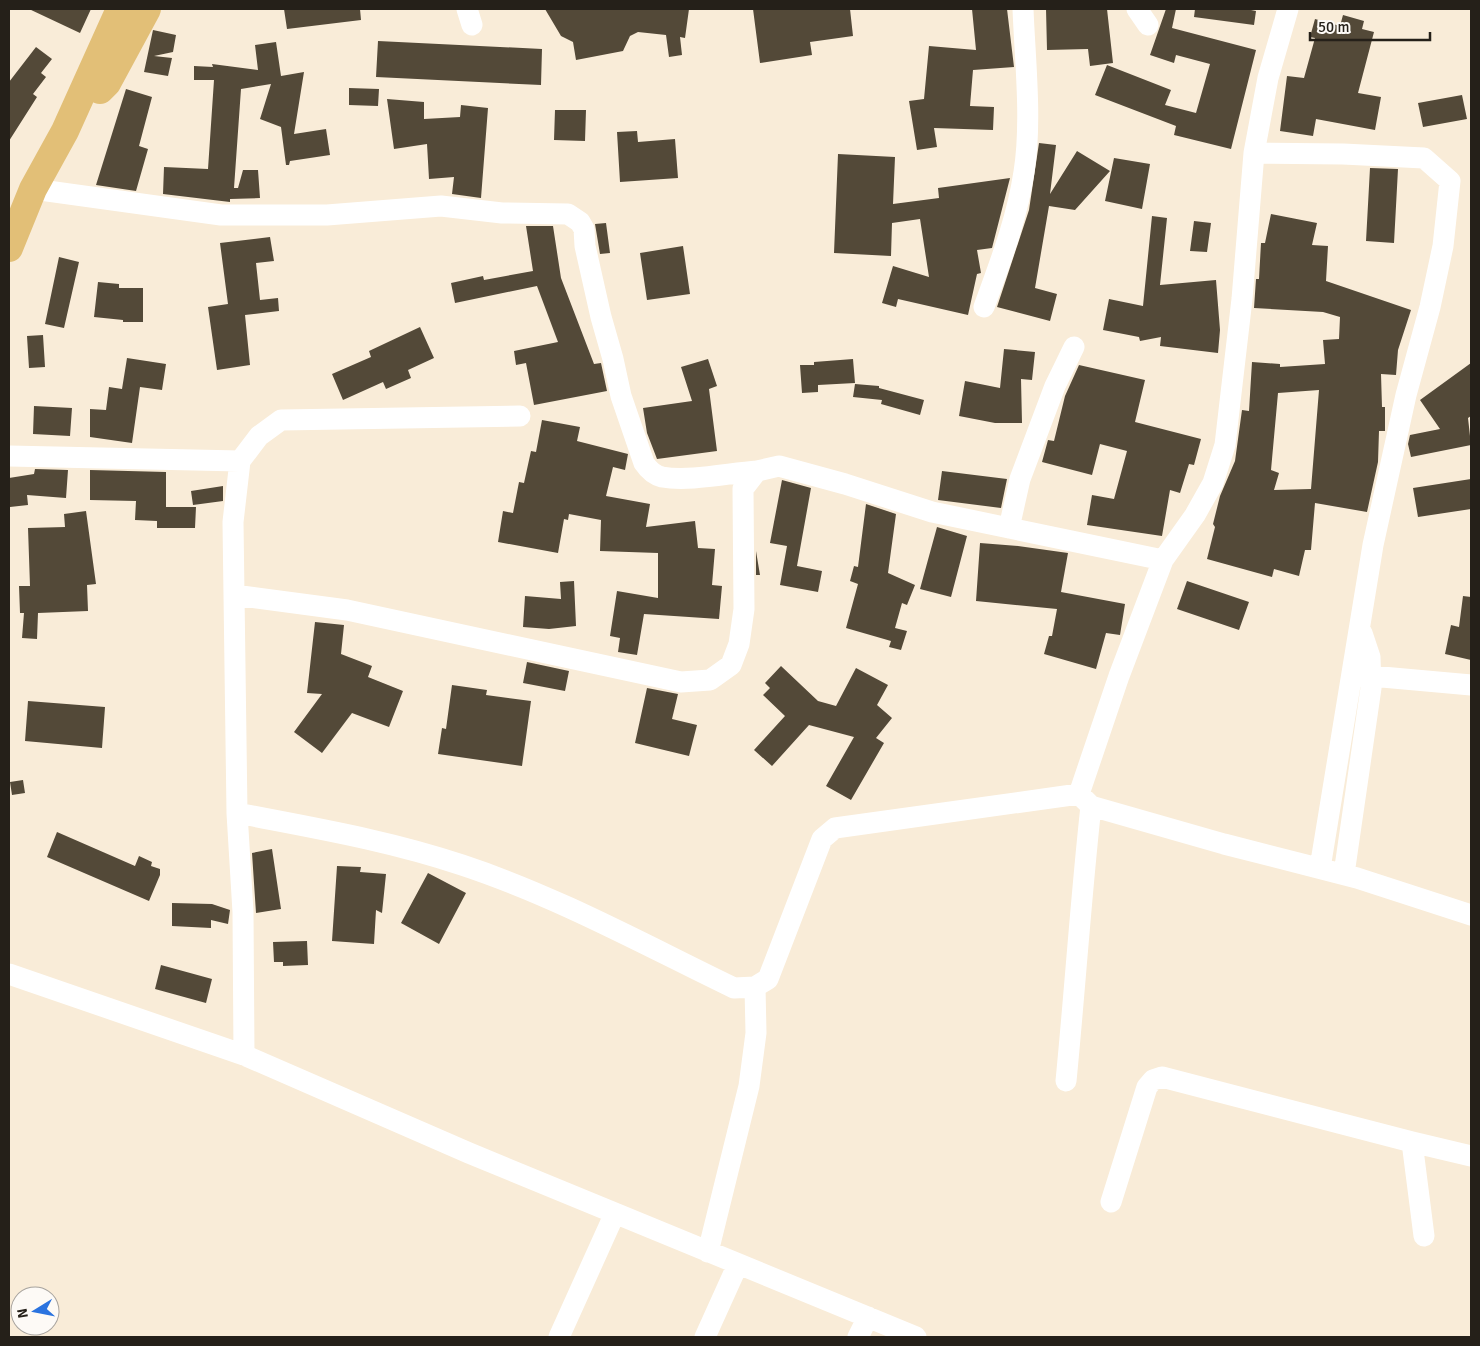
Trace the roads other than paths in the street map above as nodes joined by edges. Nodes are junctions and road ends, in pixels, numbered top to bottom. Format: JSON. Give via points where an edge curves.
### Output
{"nodes":[{"id":1,"x":120,"y":9,"type":"edge"},
{"id":2,"x":147,"y":9,"type":"edge"},
{"id":3,"x":1023,"y":9,"type":"edge"},
{"id":4,"x":1288,"y":9,"type":"edge"},
{"id":5,"x":65,"y":131,"type":"junction"},
{"id":6,"x":1254,"y":153,"type":"junction"},
{"id":7,"x":33,"y":189,"type":"junction"},
{"id":8,"x":9,"y":248,"type":"edge"},
{"id":9,"x":984,"y":307,"type":"dead end"},
{"id":10,"x":1074,"y":347,"type":"dead end"},
{"id":11,"x":520,"y":416,"type":"dead end"},
{"id":12,"x":9,"y":456,"type":"edge"},
{"id":13,"x":240,"y":461,"type":"junction"},
{"id":14,"x":757,"y":471,"type":"junction"},
{"id":15,"x":1009,"y":528,"type":"junction"},
{"id":16,"x":1163,"y":560,"type":"junction"},
{"id":17,"x":234,"y":595,"type":"junction"},
{"id":18,"x":1361,"y":628,"type":"junction"},
{"id":19,"x":1371,"y":676,"type":"junction"},
{"id":20,"x":1471,"y":685,"type":"edge"},
{"id":21,"x":1085,"y":800,"type":"junction"},
{"id":22,"x":237,"y":813,"type":"junction"},
{"id":23,"x":1320,"y":868,"type":"junction"},
{"id":24,"x":1344,"y":874,"type":"junction"},
{"id":25,"x":1471,"y":915,"type":"edge"},
{"id":26,"x":9,"y":974,"type":"edge"},
{"id":27,"x":755,"y":987,"type":"junction"},
{"id":28,"x":244,"y":1055,"type":"junction"},
{"id":29,"x":1066,"y":1081,"type":"dead end"},
{"id":30,"x":1412,"y":1142,"type":"junction"},
{"id":31,"x":1471,"y":1156,"type":"edge"},
{"id":32,"x":1112,"y":1202,"type":"dead end"},
{"id":33,"x":615,"y":1213,"type":"junction"},
{"id":34,"x":1424,"y":1236,"type":"dead end"},
{"id":35,"x":708,"y":1252,"type":"junction"},
{"id":36,"x":738,"y":1264,"type":"junction"},
{"id":37,"x":868,"y":1317,"type":"junction"},
{"id":38,"x":559,"y":1337,"type":"edge"},
{"id":39,"x":705,"y":1337,"type":"edge"},
{"id":40,"x":858,"y":1337,"type":"edge"},
{"id":41,"x":916,"y":1337,"type":"edge"}],
"edges":[{"from":1,"to":5,"type":"main road"},
{"from":2,"to":5,"type":"main road","via":[[107,83]]},
{"from":3,"to":9,"type":"street","via":[[1027,129],[1024,172],[1010,235]]},
{"from":4,"to":6,"type":"street","via":[[1268,78]]},
{"from":5,"to":7,"type":"main road"},
{"from":6,"to":16,"type":"street","via":[[1242,300],[1225,445],[1213,483]]},
{"from":6,"to":18,"type":"street","via":[[1424,158],[1450,181],[1444,246],[1406,395],[1373,545]]},
{"from":7,"to":8,"type":"main road"},
{"from":7,"to":14,"type":"street","via":[[221,215],[327,215],[441,206],[502,213],[568,214],[584,229],[585,246],[621,396],[649,471],[661,477],[681,477]]},
{"from":10,"to":15,"type":"street","via":[[1055,386],[1020,479]]},
{"from":11,"to":13,"type":"street","via":[[281,420],[258,436]]},
{"from":12,"to":13,"type":"street"},
{"from":13,"to":17,"type":"street","via":[[233,522]]},
{"from":14,"to":15,"type":"street","via":[[779,466],[932,512]]},
{"from":14,"to":17,"type":"street","via":[[743,489],[744,609],[739,644],[730,665],[710,680],[682,682],[347,610]]},
{"from":15,"to":16,"type":"street"},
{"from":16,"to":21,"type":"street","via":[[1119,676]]},
{"from":17,"to":22,"type":"street"},
{"from":18,"to":19,"type":"street","via":[[1370,657]]},
{"from":18,"to":23,"type":"street"},
{"from":19,"to":20,"type":"street"},
{"from":19,"to":24,"type":"street"},
{"from":21,"to":23,"type":"street","via":[[1224,844]]},
{"from":21,"to":27,"type":"street","via":[[835,828],[822,839],[768,980]]},
{"from":21,"to":29,"type":"street","via":[[1075,995]]},
{"from":22,"to":27,"type":"street","via":[[380,840],[463,865],[552,901],[734,988]]},
{"from":22,"to":28,"type":"street","via":[[243,912]]},
{"from":23,"to":24,"type":"street"},
{"from":24,"to":25,"type":"street"},
{"from":26,"to":28,"type":"street"},
{"from":27,"to":35,"type":"street","via":[[756,1033],[749,1086]]},
{"from":28,"to":33,"type":"street"},
{"from":30,"to":31,"type":"street"},
{"from":30,"to":32,"type":"street","via":[[1162,1077],[1153,1080],[1147,1088]]},
{"from":30,"to":34,"type":"street"},
{"from":33,"to":35,"type":"street"},
{"from":33,"to":38,"type":"street"},
{"from":35,"to":36,"type":"street"},
{"from":36,"to":37,"type":"street"},
{"from":36,"to":39,"type":"street"},
{"from":37,"to":40,"type":"street"},
{"from":37,"to":41,"type":"street"}]}
